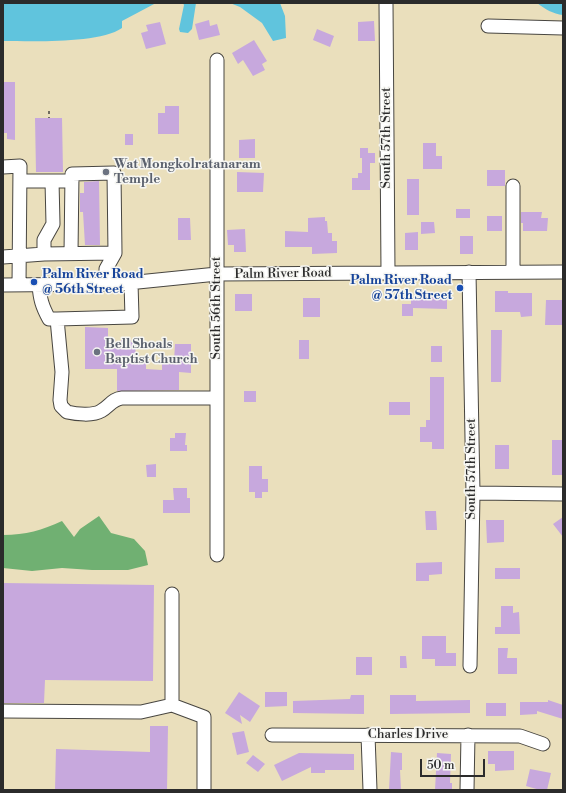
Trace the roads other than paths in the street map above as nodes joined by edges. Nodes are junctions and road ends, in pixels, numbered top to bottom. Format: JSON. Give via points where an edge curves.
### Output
{"nodes":[{"id":1,"x":386,"y":3,"type":"edge"},
{"id":2,"x":488,"y":26,"type":"dead end"},
{"id":3,"x":563,"y":28,"type":"edge"},
{"id":4,"x":217,"y":60,"type":"dead end"},
{"id":5,"x":3,"y":167,"type":"edge"},
{"id":6,"x":20,"y":181,"type":"junction"},
{"id":7,"x":52,"y":181,"type":"junction"},
{"id":8,"x":72,"y":181,"type":"junction"},
{"id":9,"x":513,"y":186,"type":"dead end"},
{"id":10,"x":71,"y":253,"type":"junction"},
{"id":11,"x":115,"y":253,"type":"junction"},
{"id":12,"x":44,"y":254,"type":"junction"},
{"id":13,"x":20,"y":256,"type":"junction"},
{"id":14,"x":3,"y":257,"type":"edge"},
{"id":15,"x":388,"y":272,"type":"junction"},
{"id":16,"x":469,"y":272,"type":"junction"},
{"id":17,"x":513,"y":272,"type":"junction"},
{"id":18,"x":563,"y":272,"type":"edge"},
{"id":19,"x":217,"y":274,"type":"junction"},
{"id":20,"x":131,"y":283,"type":"junction"},
{"id":21,"x":106,"y":284,"type":"junction"},
{"id":22,"x":3,"y":285,"type":"edge"},
{"id":23,"x":19,"y":285,"type":"junction"},
{"id":24,"x":40,"y":285,"type":"junction"},
{"id":25,"x":57,"y":319,"type":"junction"},
{"id":26,"x":217,"y":398,"type":"junction"},
{"id":27,"x":473,"y":493,"type":"junction"},
{"id":28,"x":563,"y":494,"type":"edge"},
{"id":29,"x":217,"y":555,"type":"dead end"},
{"id":30,"x":172,"y":594,"type":"dead end"},
{"id":31,"x":470,"y":666,"type":"dead end"},
{"id":32,"x":172,"y":706,"type":"junction"},
{"id":33,"x":3,"y":711,"type":"edge"},
{"id":34,"x":272,"y":735,"type":"dead end"},
{"id":35,"x":368,"y":735,"type":"junction"},
{"id":36,"x":468,"y":735,"type":"junction"},
{"id":37,"x":543,"y":744,"type":"dead end"},
{"id":38,"x":204,"y":790,"type":"edge"},
{"id":39,"x":370,"y":790,"type":"edge"},
{"id":40,"x":467,"y":790,"type":"edge"}],
"edges":[{"from":1,"to":15,"type":"street","name":"South 57th Street"},
{"from":2,"to":3,"type":"street"},
{"from":4,"to":19,"type":"street","name":"South 56th Street"},
{"from":5,"to":6,"type":"street","via":[[20,166]]},
{"from":6,"to":7,"type":"street"},
{"from":6,"to":13,"type":"street"},
{"from":7,"to":8,"type":"street"},
{"from":7,"to":12,"type":"street","via":[[53,224],[44,240]]},
{"from":8,"to":10,"type":"street"},
{"from":8,"to":11,"type":"street","via":[[72,174],[114,173]]},
{"from":9,"to":17,"type":"street"},
{"from":10,"to":11,"type":"street"},
{"from":10,"to":12,"type":"street"},
{"from":11,"to":21,"type":"street","via":[[106,269]]},
{"from":12,"to":13,"type":"street"},
{"from":13,"to":14,"type":"street"},
{"from":13,"to":23,"type":"street"},
{"from":15,"to":16,"type":"street","name":"Palm River Road"},
{"from":15,"to":19,"type":"street","name":"Palm River Road"},
{"from":16,"to":17,"type":"street","name":"Palm River Road"},
{"from":16,"to":27,"type":"street","name":"South 57th Street"},
{"from":17,"to":18,"type":"street","name":"Palm River Road"},
{"from":19,"to":20,"type":"street","name":"Palm River Road"},
{"from":19,"to":26,"type":"street","name":"South 56th Street"},
{"from":20,"to":21,"type":"street","name":"Palm River Road"},
{"from":20,"to":25,"type":"street","via":[[132,317]]},
{"from":21,"to":24,"type":"street","name":"Palm River Road"},
{"from":22,"to":23,"type":"street","name":"Palm River Road"},
{"from":23,"to":24,"type":"street","name":"Palm River Road"},
{"from":24,"to":25,"type":"street","via":[[42,307],[49,319]]},
{"from":25,"to":26,"type":"street","via":[[62,372],[60,402],[67,412],[99,412],[115,399],[122,398]]},
{"from":26,"to":29,"type":"street","name":"South 56th Street"},
{"from":27,"to":28,"type":"street"},
{"from":27,"to":31,"type":"street","name":"South 57th Street"},
{"from":30,"to":32,"type":"street"},
{"from":32,"to":33,"type":"street","via":[[141,712]]},
{"from":32,"to":38,"type":"street","via":[[204,718]]},
{"from":34,"to":35,"type":"street","name":"Charles Drive"},
{"from":35,"to":36,"type":"street","name":"Charles Drive"},
{"from":35,"to":39,"type":"street"},
{"from":36,"to":37,"type":"street","name":"Charles Drive","via":[[520,736]]},
{"from":36,"to":40,"type":"street"}]}
